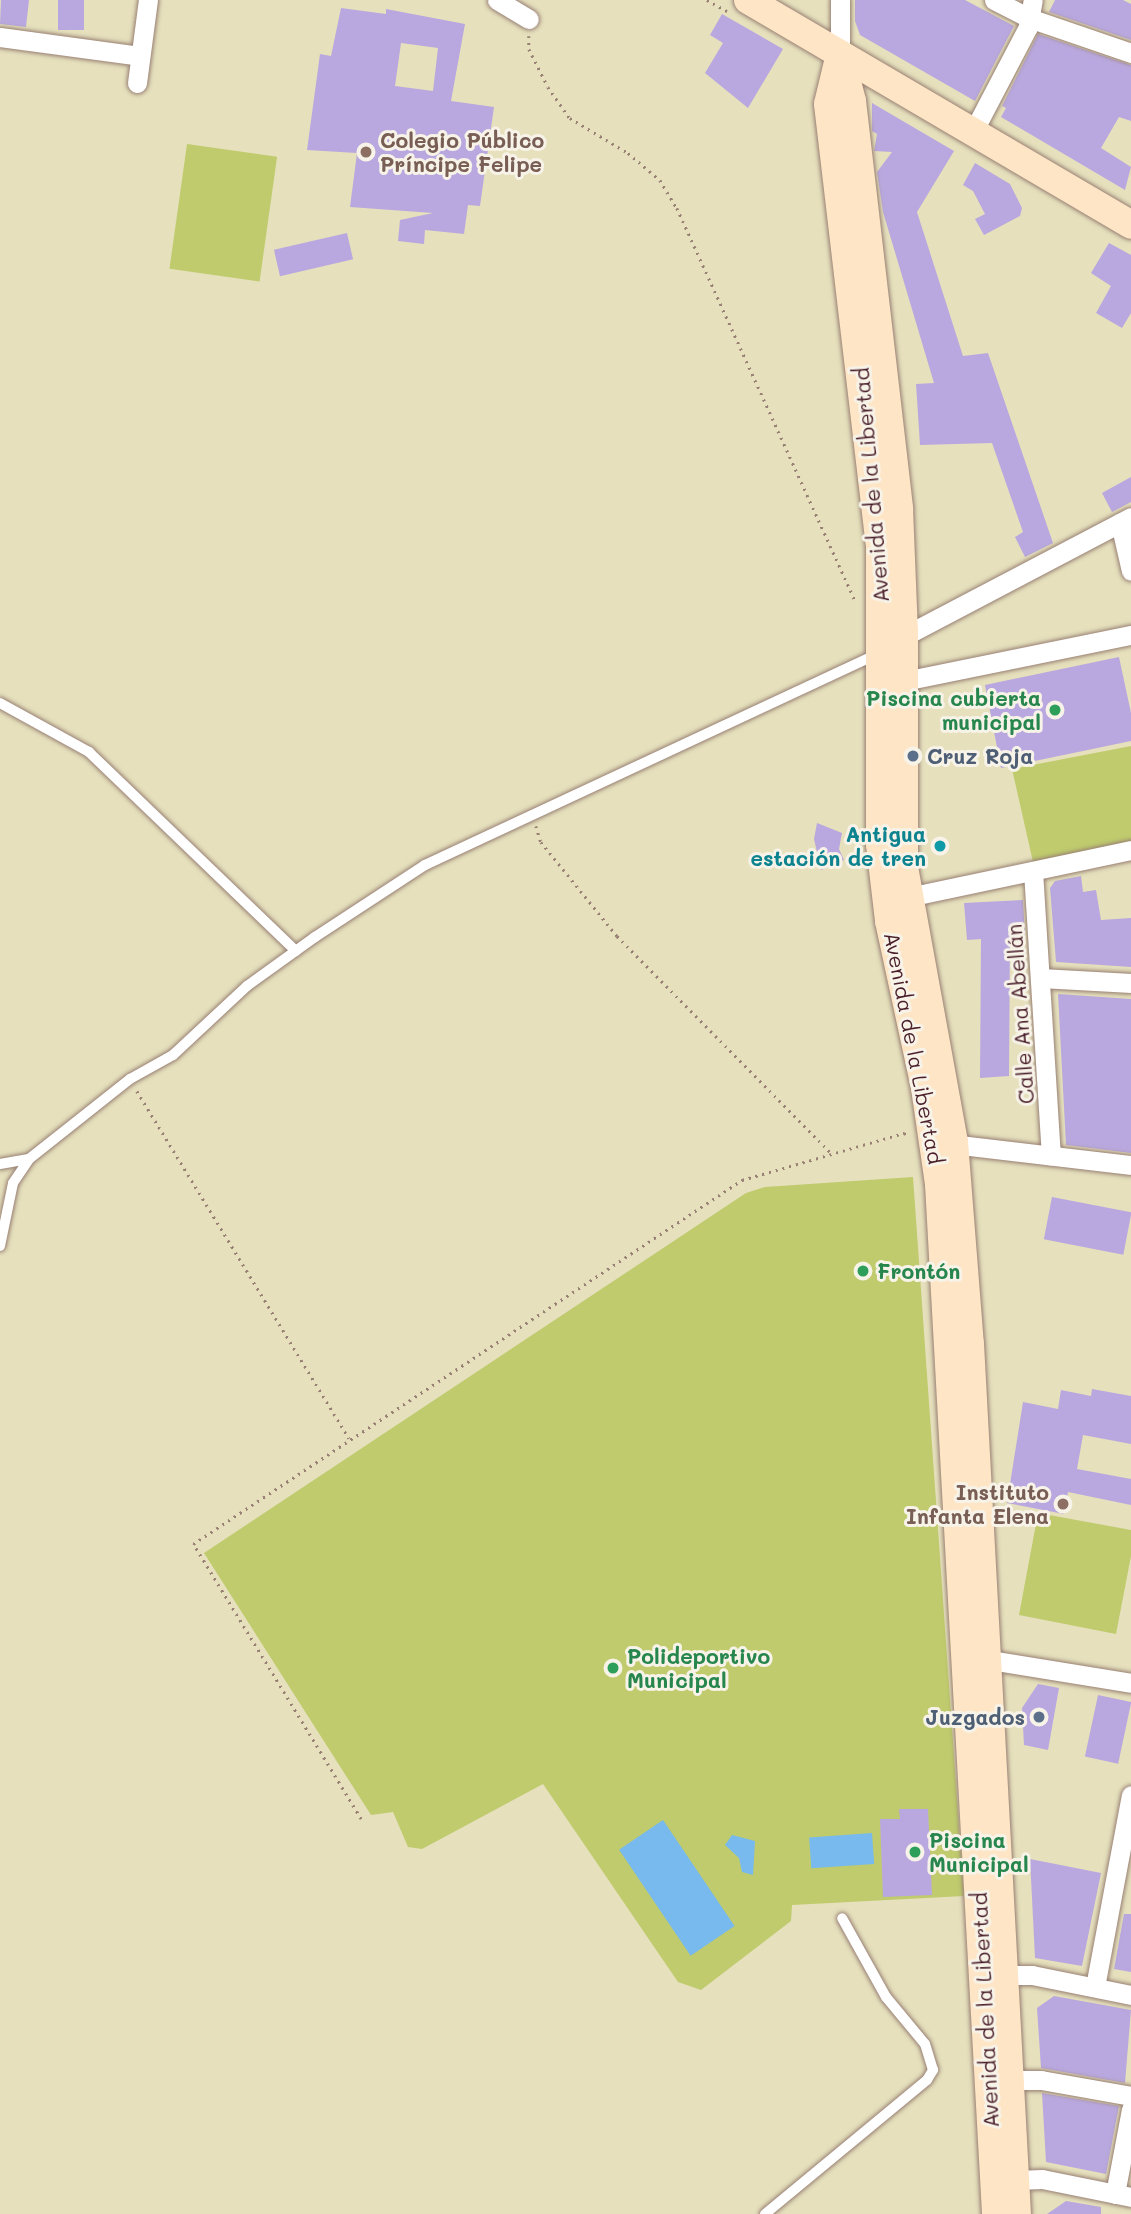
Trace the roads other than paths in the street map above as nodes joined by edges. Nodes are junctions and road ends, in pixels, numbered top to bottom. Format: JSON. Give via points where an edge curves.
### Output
{"nodes":[{"id":1,"x":148,"y":0,"type":"edge"},
{"id":2,"x":497,"y":0,"type":"edge"},
{"id":3,"x":748,"y":0,"type":"edge"},
{"id":4,"x":840,"y":0,"type":"edge"},
{"id":5,"x":994,"y":0,"type":"edge"},
{"id":6,"x":1031,"y":9,"type":"edge"},
{"id":7,"x":529,"y":19,"type":"road end"},
{"id":8,"x":0,"y":37,"type":"edge"},
{"id":9,"x":1131,"y":53,"type":"edge"},
{"id":10,"x":840,"y":54,"type":"junction"},
{"id":11,"x":141,"y":56,"type":"junction"},
{"id":12,"x":137,"y":83,"type":"dead end"},
{"id":13,"x":973,"y":132,"type":"junction"},
{"id":14,"x":1131,"y":225,"type":"edge"},
{"id":15,"x":1125,"y":520,"type":"edge"},
{"id":16,"x":1131,"y":571,"type":"edge"},
{"id":17,"x":904,"y":631,"type":"junction"},
{"id":18,"x":1131,"y":635,"type":"edge"},
{"id":19,"x":883,"y":652,"type":"junction"},
{"id":20,"x":904,"y":681,"type":"junction"},
{"id":21,"x":0,"y":703,"type":"edge"},
{"id":22,"x":1131,"y":850,"type":"edge"},
{"id":23,"x":1033,"y":871,"type":"junction"},
{"id":24,"x":908,"y":897,"type":"junction"},
{"id":25,"x":296,"y":951,"type":"junction"},
{"id":26,"x":1041,"y":978,"type":"junction"},
{"id":27,"x":1131,"y":983,"type":"edge"},
{"id":28,"x":945,"y":1143,"type":"junction"},
{"id":29,"x":1052,"y":1155,"type":"junction"},
{"id":30,"x":29,"y":1159,"type":"junction"},
{"id":31,"x":0,"y":1164,"type":"edge"},
{"id":32,"x":1131,"y":1165,"type":"edge"},
{"id":33,"x":0,"y":1246,"type":"edge"},
{"id":34,"x":975,"y":1658,"type":"junction"},
{"id":35,"x":1131,"y":1683,"type":"edge"},
{"id":36,"x":1131,"y":1795,"type":"edge"},
{"id":37,"x":842,"y":1919,"type":"dead end"},
{"id":38,"x":995,"y":1975,"type":"junction"},
{"id":39,"x":1095,"y":1987,"type":"junction"},
{"id":40,"x":1131,"y":1995,"type":"edge"},
{"id":41,"x":1012,"y":2080,"type":"junction"},
{"id":42,"x":1131,"y":2095,"type":"edge"},
{"id":43,"x":1131,"y":2109,"type":"edge"},
{"id":44,"x":1016,"y":2180,"type":"junction"},
{"id":45,"x":1123,"y":2195,"type":"edge"},
{"id":46,"x":765,"y":2214,"type":"edge"},
{"id":47,"x":996,"y":2214,"type":"edge"},
{"id":48,"x":1017,"y":2214,"type":"edge"}],
"edges":[{"from":1,"to":11,"type":"street"},
{"from":2,"to":7,"type":"street"},
{"from":3,"to":10,"type":"main road"},
{"from":4,"to":10,"type":"street"},
{"from":5,"to":6,"type":"street"},
{"from":6,"to":9,"type":"street"},
{"from":6,"to":13,"type":"street"},
{"from":8,"to":11,"type":"street"},
{"from":10,"to":13,"type":"main road"},
{"from":10,"to":17,"type":"main road","via":[[852,101],[899,509]]},
{"from":10,"to":19,"type":"main road","name":"Avenida de la Libertad","via":[[828,104],[876,501]]},
{"from":11,"to":12,"type":"street"},
{"from":13,"to":14,"type":"main road"},
{"from":15,"to":16,"type":"street"},
{"from":15,"to":17,"type":"street","via":[[912,632]]},
{"from":17,"to":20,"type":"main road"},
{"from":18,"to":20,"type":"street"},
{"from":19,"to":25,"type":"lane","via":[[425,865]]},
{"from":19,"to":28,"type":"main road","name":"Avenida de la Libertad","via":[[880,844],[889,921]]},
{"from":20,"to":24,"type":"main road","via":[[901,809]]},
{"from":21,"to":25,"type":"lane","via":[[89,752]]},
{"from":22,"to":23,"type":"street"},
{"from":23,"to":24,"type":"street"},
{"from":23,"to":26,"type":"street","name":"Calle Ana Abellán"},
{"from":24,"to":28,"type":"main road"},
{"from":25,"to":30,"type":"lane","via":[[247,986],[173,1055],[130,1079]]},
{"from":26,"to":27,"type":"street"},
{"from":26,"to":29,"type":"street","name":"Calle Ana Abellán"},
{"from":28,"to":29,"type":"street"},
{"from":28,"to":34,"type":"main road"},
{"from":29,"to":32,"type":"street"},
{"from":30,"to":31,"type":"lane"},
{"from":30,"to":33,"type":"lane","via":[[13,1183]]},
{"from":34,"to":35,"type":"street"},
{"from":34,"to":38,"type":"main road"},
{"from":36,"to":39,"type":"street"},
{"from":37,"to":46,"type":"lane","via":[[886,1997],[925,2044],[933,2070],[899,2105]]},
{"from":38,"to":39,"type":"street","via":[[1032,1975]]},
{"from":38,"to":41,"type":"main road"},
{"from":38,"to":47,"type":"main road","name":"Avenida de la Libertad"},
{"from":39,"to":40,"type":"street"},
{"from":41,"to":42,"type":"street","via":[[1041,2080]]},
{"from":41,"to":44,"type":"main road"},
{"from":43,"to":45,"type":"street"},
{"from":44,"to":45,"type":"street","via":[[1042,2179]]},
{"from":44,"to":48,"type":"main road"}]}
